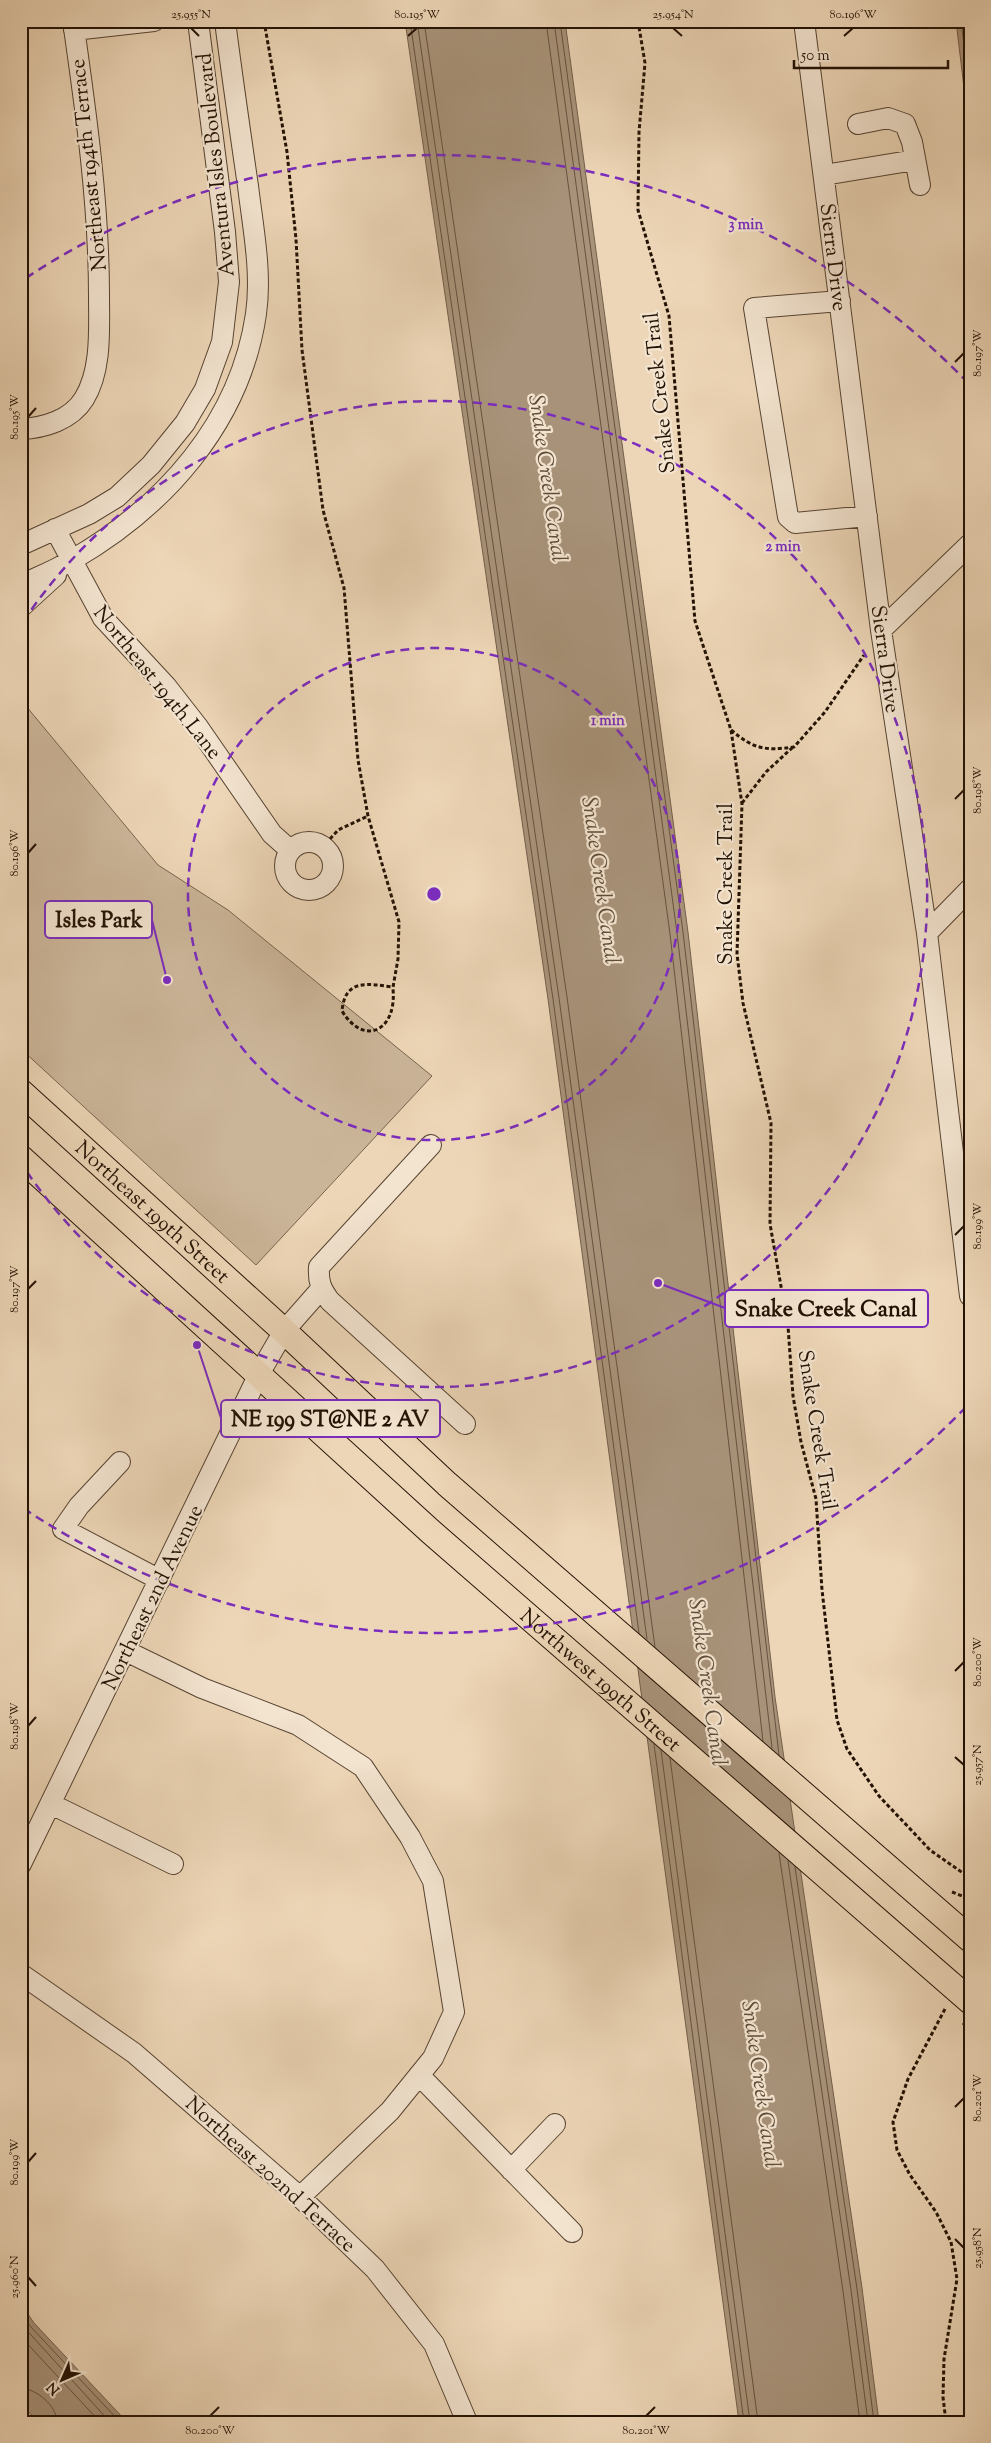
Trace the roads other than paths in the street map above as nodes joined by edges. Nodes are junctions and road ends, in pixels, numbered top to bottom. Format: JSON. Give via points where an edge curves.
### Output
{"nodes":[{"id":1,"x":154,"y":21,"type":"edge"},
{"id":2,"x":198,"y":21,"type":"edge"},
{"id":3,"x":225,"y":21,"type":"edge"},
{"id":4,"x":804,"y":21,"type":"edge"},
{"id":5,"x":74,"y":26,"type":"edge"},
{"id":6,"x":858,"y":124,"type":"dead end"},
{"id":7,"x":915,"y":160,"type":"junction"},
{"id":8,"x":824,"y":176,"type":"junction"},
{"id":9,"x":920,"y":185,"type":"dead end"},
{"id":10,"x":840,"y":301,"type":"junction"},
{"id":11,"x":29,"y":429,"type":"edge"},
{"id":12,"x":867,"y":516,"type":"junction"},
{"id":13,"x":55,"y":529,"type":"junction"},
{"id":14,"x":970,"y":544,"type":"edge"},
{"id":15,"x":21,"y":545,"type":"edge"},
{"id":16,"x":72,"y":561,"type":"junction"},
{"id":17,"x":21,"y":585,"type":"edge"},
{"id":18,"x":21,"y":607,"type":"edge"},
{"id":19,"x":881,"y":630,"type":"junction"},
{"id":20,"x":290,"y":850,"type":"dead end"},
{"id":21,"x":970,"y":889,"type":"edge"},
{"id":22,"x":927,"y":933,"type":"junction"},
{"id":23,"x":21,"y":1092,"type":"edge"},
{"id":24,"x":431,"y":1145,"type":"dead end"},
{"id":25,"x":21,"y":1158,"type":"edge"},
{"id":26,"x":966,"y":1242,"type":"edge"},
{"id":27,"x":321,"y":1289,"type":"junction"},
{"id":28,"x":970,"y":1296,"type":"edge"},
{"id":29,"x":284,"y":1330,"type":"junction"},
{"id":30,"x":259,"y":1374,"type":"junction"},
{"id":31,"x":465,"y":1424,"type":"dead end"},
{"id":32,"x":120,"y":1462,"type":"dead end"},
{"id":33,"x":160,"y":1580,"type":"junction"},
{"id":34,"x":126,"y":1651,"type":"junction"},
{"id":35,"x":51,"y":1804,"type":"junction"},
{"id":36,"x":21,"y":1864,"type":"edge"},
{"id":37,"x":173,"y":1864,"type":"dead end"},
{"id":38,"x":970,"y":1939,"type":"edge"},
{"id":39,"x":21,"y":1974,"type":"edge"},
{"id":40,"x":960,"y":2011,"type":"edge"},
{"id":41,"x":419,"y":2075,"type":"junction"},
{"id":42,"x":555,"y":2124,"type":"dead end"},
{"id":43,"x":511,"y":2170,"type":"junction"},
{"id":44,"x":300,"y":2198,"type":"junction"},
{"id":45,"x":572,"y":2232,"type":"dead end"},
{"id":46,"x":467,"y":2422,"type":"edge"}],
"edges":[{"from":1,"to":5,"type":"street"},
{"from":2,"to":13,"type":"street","name":"Aventura Isles Boulevard","via":[[229,282],[222,342],[200,397],[151,466],[117,496],[89,514]]},
{"from":3,"to":16,"type":"street","name":"Aventura Isles Boulevard","via":[[257,275],[256,314],[247,351],[231,399],[205,443],[178,476],[148,507]]},
{"from":4,"to":8,"type":"street","name":"Sierra Drive"},
{"from":5,"to":11,"type":"street","name":"Northeast 194th Terrace","via":[[98,231],[98,348],[94,375],[83,400],[61,420]]},
{"from":6,"to":7,"type":"street","via":[[898,119],[905,124]]},
{"from":7,"to":8,"type":"street"},
{"from":7,"to":9,"type":"street"},
{"from":8,"to":10,"type":"street","name":"Sierra Drive"},
{"from":10,"to":12,"type":"street","name":"Sierra Drive"},
{"from":10,"to":12,"type":"street","via":[[754,308],[788,517],[794,523]]},
{"from":12,"to":19,"type":"street","name":"Sierra Drive"},
{"from":13,"to":15,"type":"street","name":"Aventura Isles Boulevard"},
{"from":13,"to":16,"type":"street","name":"Northeast 194th Lane"},
{"from":14,"to":19,"type":"street"},
{"from":16,"to":17,"type":"street","name":"Aventura Isles Boulevard"},
{"from":16,"to":18,"type":"street","name":"Aventura Isles Boulevard"},
{"from":16,"to":20,"type":"street","name":"Northeast 194th Lane","via":[[102,618],[166,686],[272,834]]},
{"from":19,"to":22,"type":"street","name":"Sierra Drive"},
{"from":21,"to":22,"type":"street"},
{"from":22,"to":26,"type":"street","name":"Sierra Drive"},
{"from":23,"to":29,"type":"main road","name":"Northeast 199th Street"},
{"from":24,"to":27,"type":"street","via":[[319,1267]]},
{"from":25,"to":30,"type":"main road"},
{"from":26,"to":28,"type":"street","name":"Sierra Drive"},
{"from":27,"to":29,"type":"street","name":"Northeast 2nd Avenue"},
{"from":27,"to":31,"type":"street","via":[[330,1301]]},
{"from":29,"to":30,"type":"street","name":"Northeast 2nd Avenue"},
{"from":29,"to":38,"type":"main road","via":[[447,1484]]},
{"from":30,"to":33,"type":"street","name":"Northeast 2nd Avenue"},
{"from":30,"to":40,"type":"main road","name":"Northwest 199th Street","via":[[430,1531],[826,1876]]},
{"from":32,"to":33,"type":"street","via":[[79,1506],[63,1529]]},
{"from":33,"to":34,"type":"street","name":"Northeast 2nd Avenue"},
{"from":34,"to":35,"type":"street","name":"Northeast 2nd Avenue"},
{"from":34,"to":41,"type":"street","via":[[202,1688],[298,1725],[364,1767],[410,1837],[433,1881],[454,2012],[433,2058]]},
{"from":35,"to":36,"type":"street","name":"Northeast 2nd Avenue"},
{"from":35,"to":37,"type":"street"},
{"from":39,"to":44,"type":"street","name":"Northeast 202nd Terrace","via":[[134,2053]]},
{"from":41,"to":43,"type":"street"},
{"from":41,"to":44,"type":"street","via":[[390,2111]]},
{"from":42,"to":43,"type":"street"},
{"from":43,"to":45,"type":"street"},
{"from":44,"to":46,"type":"street","name":"Northeast 202nd Terrace","via":[[375,2269],[434,2344]]}]}
